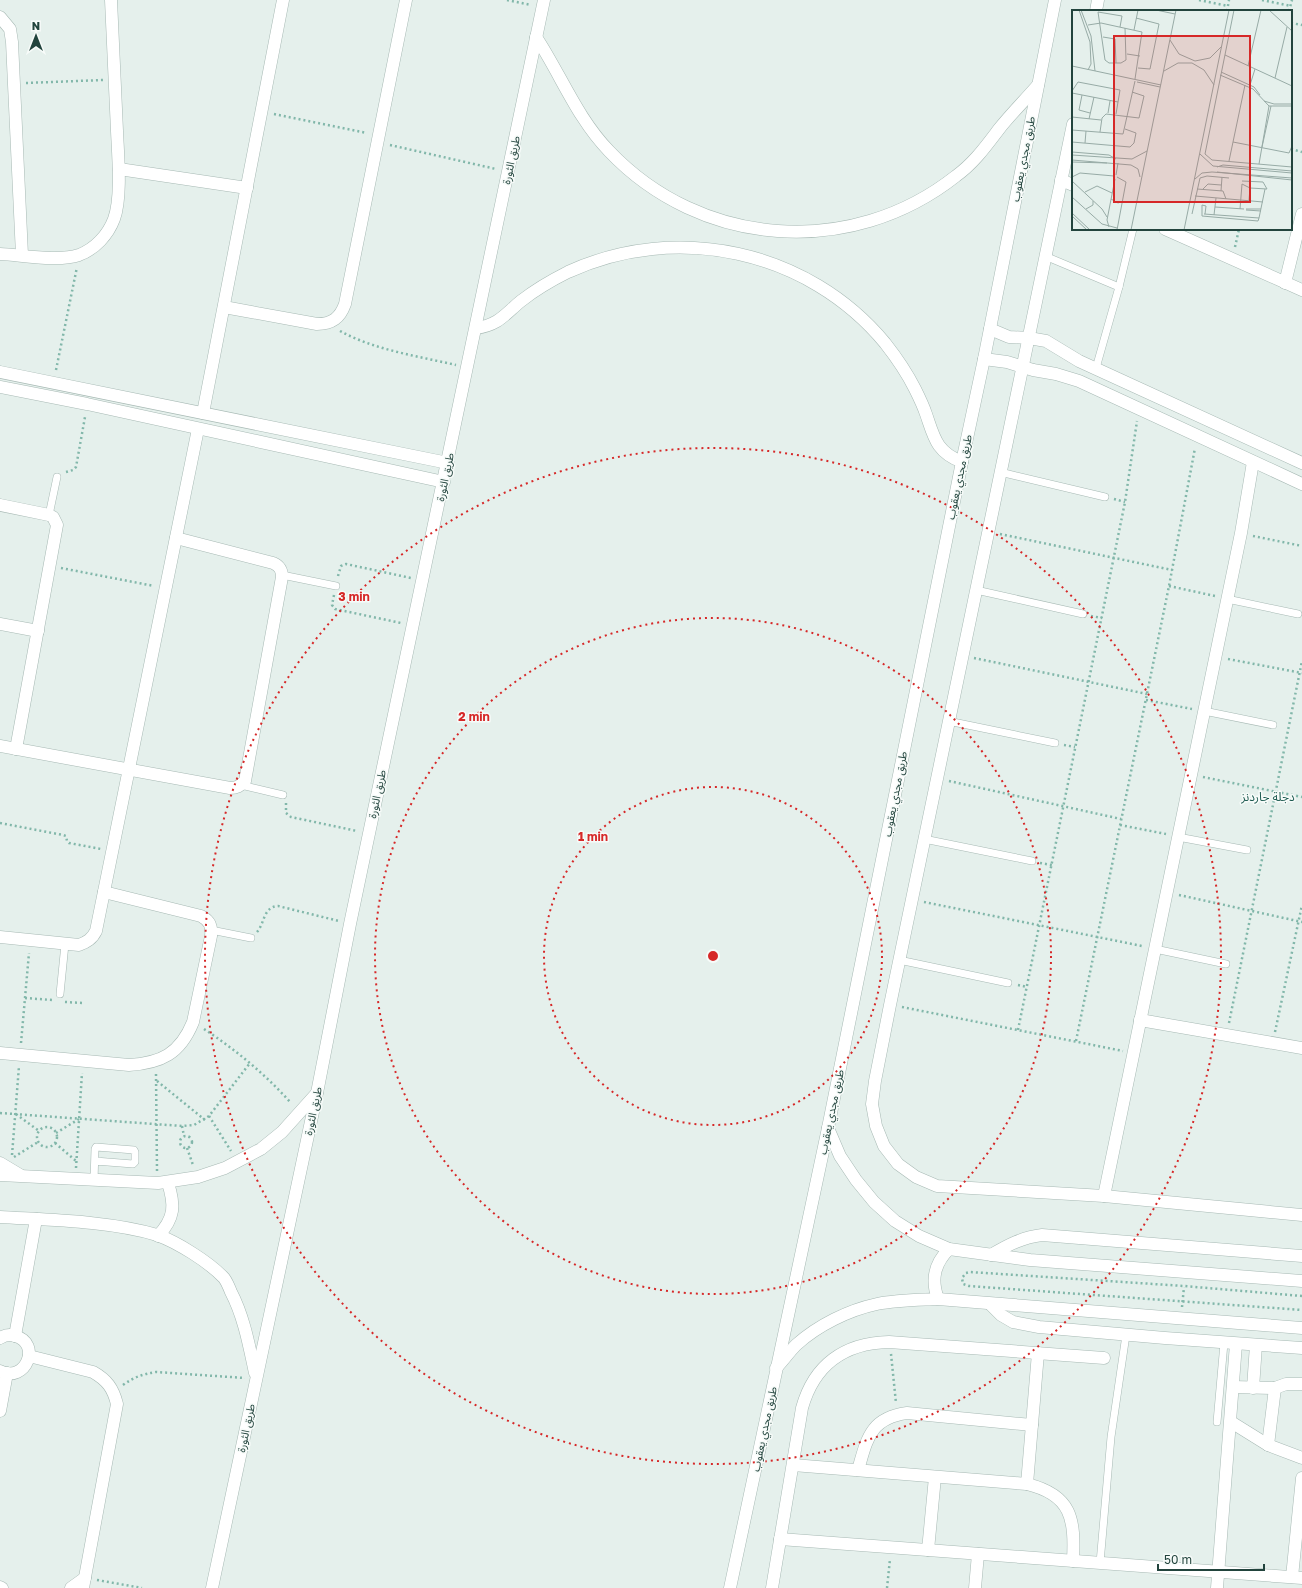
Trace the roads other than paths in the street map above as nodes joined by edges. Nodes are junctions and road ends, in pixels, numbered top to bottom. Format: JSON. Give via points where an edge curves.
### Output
{"nodes":[{"id":1,"x":111,"y":0,"type":"edge"},
{"id":2,"x":283,"y":0,"type":"edge"},
{"id":3,"x":406,"y":0,"type":"edge"},
{"id":4,"x":1055,"y":0,"type":"edge"},
{"id":5,"x":1098,"y":0,"type":"edge"},
{"id":6,"x":544,"y":4,"type":"edge"},
{"id":7,"x":1096,"y":10,"type":"edge"},
{"id":8,"x":0,"y":17,"type":"edge"},
{"id":9,"x":536,"y":37,"type":"junction"},
{"id":10,"x":1038,"y":85,"type":"junction"},
{"id":11,"x":1072,"y":129,"type":"edge"},
{"id":12,"x":118,"y":169,"type":"junction"},
{"id":13,"x":1061,"y":180,"type":"junction"},
{"id":14,"x":1072,"y":185,"type":"edge"},
{"id":15,"x":247,"y":188,"type":"junction"},
{"id":16,"x":1302,"y":214,"type":"edge"},
{"id":17,"x":1133,"y":230,"type":"edge"},
{"id":18,"x":1167,"y":230,"type":"edge"},
{"id":19,"x":0,"y":254,"type":"edge"},
{"id":20,"x":22,"y":255,"type":"junction"},
{"id":21,"x":1045,"y":256,"type":"junction"},
{"id":22,"x":1285,"y":283,"type":"junction"},
{"id":23,"x":1119,"y":286,"type":"junction"},
{"id":24,"x":1302,"y":290,"type":"edge"},
{"id":25,"x":224,"y":307,"type":"junction"},
{"id":26,"x":476,"y":328,"type":"junction"},
{"id":27,"x":990,"y":329,"type":"junction"},
{"id":28,"x":1029,"y":338,"type":"junction"},
{"id":29,"x":984,"y":360,"type":"junction"},
{"id":30,"x":1022,"y":366,"type":"junction"},
{"id":31,"x":1096,"y":368,"type":"junction"},
{"id":32,"x":0,"y":372,"type":"edge"},
{"id":33,"x":0,"y":387,"type":"edge"},
{"id":34,"x":203,"y":413,"type":"junction"},
{"id":35,"x":198,"y":429,"type":"junction"},
{"id":36,"x":962,"y":462,"type":"junction"},
{"id":37,"x":1253,"y":462,"type":"junction"},
{"id":38,"x":448,"y":463,"type":"junction"},
{"id":39,"x":1302,"y":463,"type":"edge"},
{"id":40,"x":1000,"y":472,"type":"junction"},
{"id":41,"x":57,"y":477,"type":"road end"},
{"id":42,"x":444,"y":482,"type":"junction"},
{"id":43,"x":1302,"y":484,"type":"edge"},
{"id":44,"x":1105,"y":497,"type":"dead end"},
{"id":45,"x":0,"y":505,"type":"edge"},
{"id":46,"x":49,"y":515,"type":"junction"},
{"id":47,"x":176,"y":538,"type":"junction"},
{"id":48,"x":282,"y":575,"type":"junction"},
{"id":49,"x":336,"y":586,"type":"road end"},
{"id":50,"x":976,"y":590,"type":"junction"},
{"id":51,"x":1227,"y":599,"type":"junction"},
{"id":52,"x":1083,"y":614,"type":"dead end"},
{"id":53,"x":1298,"y":614,"type":"dead end"},
{"id":54,"x":0,"y":624,"type":"edge"},
{"id":55,"x":38,"y":632,"type":"junction"},
{"id":56,"x":1204,"y":711,"type":"junction"},
{"id":57,"x":948,"y":721,"type":"junction"},
{"id":58,"x":1272,"y":725,"type":"dead end"},
{"id":59,"x":1055,"y":743,"type":"dead end"},
{"id":60,"x":0,"y":746,"type":"edge"},
{"id":61,"x":16,"y":749,"type":"junction"},
{"id":62,"x":129,"y":769,"type":"junction"},
{"id":63,"x":241,"y":785,"type":"junction"},
{"id":64,"x":283,"y":795,"type":"road end"},
{"id":65,"x":1178,"y":837,"type":"junction"},
{"id":66,"x":924,"y":839,"type":"junction"},
{"id":67,"x":1247,"y":850,"type":"dead end"},
{"id":68,"x":1032,"y":861,"type":"dead end"},
{"id":69,"x":104,"y":892,"type":"junction"},
{"id":70,"x":212,"y":930,"type":"junction"},
{"id":71,"x":0,"y":937,"type":"edge"},
{"id":72,"x":251,"y":938,"type":"road end"},
{"id":73,"x":65,"y":944,"type":"junction"},
{"id":74,"x":1155,"y":948,"type":"junction"},
{"id":75,"x":899,"y":960,"type":"junction"},
{"id":76,"x":1226,"y":964,"type":"dead end"},
{"id":77,"x":1008,"y":983,"type":"dead end"},
{"id":78,"x":60,"y":994,"type":"dead end"},
{"id":79,"x":1140,"y":1020,"type":"junction"},
{"id":80,"x":1302,"y":1048,"type":"edge"},
{"id":81,"x":0,"y":1053,"type":"edge"},
{"id":82,"x":317,"y":1093,"type":"junction"},
{"id":83,"x":828,"y":1128,"type":"junction"},
{"id":84,"x":95,"y":1161,"type":"junction"},
{"id":85,"x":0,"y":1163,"type":"edge"},
{"id":86,"x":0,"y":1175,"type":"edge"},
{"id":87,"x":23,"y":1177,"type":"junction"},
{"id":88,"x":94,"y":1181,"type":"junction"},
{"id":89,"x":163,"y":1183,"type":"junction"},
{"id":90,"x":1104,"y":1196,"type":"junction"},
{"id":91,"x":0,"y":1216,"type":"edge"},
{"id":92,"x":1302,"y":1216,"type":"edge"},
{"id":93,"x":36,"y":1219,"type":"junction"},
{"id":94,"x":158,"y":1236,"type":"junction"},
{"id":95,"x":949,"y":1249,"type":"junction"},
{"id":96,"x":991,"y":1255,"type":"junction"},
{"id":97,"x":1302,"y":1256,"type":"edge"},
{"id":98,"x":1302,"y":1281,"type":"edge"},
{"id":99,"x":938,"y":1299,"type":"junction"},
{"id":100,"x":990,"y":1304,"type":"junction"},
{"id":101,"x":1302,"y":1328,"type":"edge"},
{"id":102,"x":1126,"y":1335,"type":"junction"},
{"id":103,"x":14,"y":1336,"type":"junction"},
{"id":104,"x":0,"y":1338,"type":"edge"},
{"id":105,"x":1224,"y":1343,"type":"junction"},
{"id":106,"x":1236,"y":1344,"type":"junction"},
{"id":107,"x":1256,"y":1345,"type":"junction"},
{"id":108,"x":1302,"y":1348,"type":"edge"},
{"id":109,"x":1038,"y":1353,"type":"junction"},
{"id":110,"x":29,"y":1356,"type":"junction"},
{"id":111,"x":1104,"y":1358,"type":"dead end"},
{"id":112,"x":776,"y":1368,"type":"junction"},
{"id":113,"x":4,"y":1372,"type":"edge"},
{"id":114,"x":256,"y":1379,"type":"junction"},
{"id":115,"x":1302,"y":1384,"type":"edge"},
{"id":116,"x":1233,"y":1388,"type":"junction"},
{"id":117,"x":1252,"y":1388,"type":"junction"},
{"id":118,"x":1275,"y":1388,"type":"junction"},
{"id":119,"x":0,"y":1411,"type":"edge"},
{"id":120,"x":1217,"y":1422,"type":"dead end"},
{"id":121,"x":1231,"y":1422,"type":"junction"},
{"id":122,"x":1032,"y":1425,"type":"junction"},
{"id":123,"x":1268,"y":1445,"type":"junction"},
{"id":124,"x":1302,"y":1458,"type":"edge"},
{"id":125,"x":793,"y":1465,"type":"junction"},
{"id":126,"x":858,"y":1470,"type":"junction"},
{"id":127,"x":935,"y":1477,"type":"junction"},
{"id":128,"x":1302,"y":1478,"type":"edge"},
{"id":129,"x":1027,"y":1484,"type":"junction"},
{"id":130,"x":1301,"y":1500,"type":"edge"},
{"id":131,"x":780,"y":1539,"type":"junction"},
{"id":132,"x":928,"y":1550,"type":"junction"},
{"id":133,"x":978,"y":1554,"type":"junction"},
{"id":134,"x":1073,"y":1560,"type":"junction"},
{"id":135,"x":1100,"y":1563,"type":"junction"},
{"id":136,"x":1219,"y":1572,"type":"junction"},
{"id":137,"x":1297,"y":1577,"type":"edge"},
{"id":138,"x":84,"y":1583,"type":"edge"},
{"id":139,"x":70,"y":1588,"type":"edge"},
{"id":140,"x":212,"y":1588,"type":"edge"},
{"id":141,"x":730,"y":1588,"type":"edge"},
{"id":142,"x":772,"y":1588,"type":"edge"},
{"id":143,"x":975,"y":1588,"type":"edge"},
{"id":144,"x":1217,"y":1588,"type":"edge"}],
"edges":[{"from":1,"to":12,"type":"street"},
{"from":2,"to":15,"type":"street"},
{"from":3,"to":25,"type":"street","via":[[342,314],[335,320],[318,324]]},
{"from":4,"to":10,"type":"street","name":"طريق مجدي يعقوب"},
{"from":5,"to":7,"type":"street"},
{"from":6,"to":9,"type":"street","name":"طريق الثورة"},
{"from":8,"to":20,"type":"street","via":[[10,29]]},
{"from":9,"to":10,"type":"street","via":[[579,112],[598,138],[625,167],[664,196],[700,213],[730,224],[777,232],[849,227],[895,213],[917,203],[975,161]]},
{"from":9,"to":26,"type":"street","name":"طريق الثورة"},
{"from":10,"to":27,"type":"street","name":"طريق مجدي يعقوب"},
{"from":11,"to":13,"type":"street"},
{"from":12,"to":15,"type":"street"},
{"from":12,"to":20,"type":"street","via":[[114,218],[101,241],[79,255],[64,259]]},
{"from":13,"to":14,"type":"street"},
{"from":13,"to":21,"type":"street"},
{"from":15,"to":25,"type":"street"},
{"from":16,"to":22,"type":"street"},
{"from":17,"to":23,"type":"lane"},
{"from":18,"to":22,"type":"street"},
{"from":19,"to":20,"type":"street"},
{"from":21,"to":23,"type":"lane"},
{"from":21,"to":28,"type":"street"},
{"from":22,"to":24,"type":"street"},
{"from":23,"to":31,"type":"lane"},
{"from":25,"to":34,"type":"street"},
{"from":26,"to":36,"type":"street","via":[[499,321],[544,285],[568,272],[618,255],[672,247],[712,249],[751,256],[802,276],[847,306],[867,323],[893,354],[914,388],[937,444],[948,455]]},
{"from":26,"to":38,"type":"street","name":"طريق الثورة"},
{"from":27,"to":28,"type":"street","via":[[1009,337]]},
{"from":27,"to":29,"type":"street","name":"طريق مجدي يعقوب"},
{"from":28,"to":30,"type":"street"},
{"from":28,"to":31,"type":"street","via":[[1046,341]]},
{"from":29,"to":30,"type":"street"},
{"from":29,"to":36,"type":"street","name":"طريق مجدي يعقوب"},
{"from":30,"to":37,"type":"street","via":[[1068,377]]},
{"from":30,"to":40,"type":"street"},
{"from":31,"to":39,"type":"street"},
{"from":32,"to":34,"type":"street"},
{"from":33,"to":35,"type":"street"},
{"from":34,"to":38,"type":"street"},
{"from":35,"to":42,"type":"street"},
{"from":35,"to":47,"type":"street"},
{"from":36,"to":83,"type":"street","name":"طريق مجدي يعقوب"},
{"from":37,"to":43,"type":"street"},
{"from":37,"to":51,"type":"street"},
{"from":38,"to":42,"type":"street","name":"طريق الثورة"},
{"from":40,"to":44,"type":"lane"},
{"from":40,"to":50,"type":"street"},
{"from":41,"to":46,"type":"lane"},
{"from":42,"to":82,"type":"street","name":"طريق الثورة","via":[[350,924]]},
{"from":45,"to":46,"type":"street"},
{"from":46,"to":55,"type":"street","via":[[57,525]]},
{"from":47,"to":48,"type":"street","via":[[273,564],[280,568]]},
{"from":47,"to":62,"type":"street"},
{"from":48,"to":49,"type":"lane"},
{"from":48,"to":63,"type":"street","via":[[245,781]]},
{"from":50,"to":52,"type":"lane"},
{"from":50,"to":57,"type":"street"},
{"from":51,"to":53,"type":"lane"},
{"from":51,"to":56,"type":"street"},
{"from":54,"to":55,"type":"street"},
{"from":55,"to":61,"type":"street"},
{"from":56,"to":58,"type":"lane"},
{"from":56,"to":65,"type":"street"},
{"from":57,"to":59,"type":"lane"},
{"from":57,"to":66,"type":"street"},
{"from":60,"to":61,"type":"street"},
{"from":61,"to":62,"type":"street"},
{"from":62,"to":63,"type":"street","via":[[230,788]]},
{"from":62,"to":69,"type":"street"},
{"from":63,"to":64,"type":"lane"},
{"from":65,"to":67,"type":"lane"},
{"from":65,"to":74,"type":"street"},
{"from":66,"to":68,"type":"lane"},
{"from":66,"to":75,"type":"street"},
{"from":69,"to":70,"type":"street","via":[[201,916],[210,924]]},
{"from":69,"to":73,"type":"street","via":[[96,931],[92,938],[79,945]]},
{"from":70,"to":72,"type":"lane"},
{"from":70,"to":81,"type":"street","via":[[189,1032],[178,1046],[156,1061],[129,1065]]},
{"from":71,"to":73,"type":"street"},
{"from":73,"to":78,"type":"lane"},
{"from":74,"to":76,"type":"lane"},
{"from":74,"to":79,"type":"street"},
{"from":75,"to":77,"type":"lane"},
{"from":75,"to":90,"type":"street","via":[[872,1104],[878,1133],[884,1146],[898,1164],[916,1177],[937,1186]]},
{"from":79,"to":80,"type":"street"},
{"from":79,"to":90,"type":"street"},
{"from":82,"to":89,"type":"street","via":[[282,1132],[238,1162],[198,1177]]},
{"from":82,"to":114,"type":"street","name":"طريق الثورة"},
{"from":83,"to":95,"type":"street","via":[[840,1156],[874,1202],[895,1221],[919,1236]]},
{"from":83,"to":112,"type":"street","name":"طريق مجدي يعقوب"},
{"from":84,"to":84,"type":"lane","via":[[97,1147],[135,1152],[133,1164]]},
{"from":84,"to":88,"type":"lane"},
{"from":85,"to":87,"type":"street"},
{"from":86,"to":87,"type":"street"},
{"from":87,"to":88,"type":"street"},
{"from":88,"to":89,"type":"street"},
{"from":89,"to":94,"type":"street","via":[[172,1196],[173,1207],[166,1228]]},
{"from":90,"to":92,"type":"street"},
{"from":91,"to":93,"type":"street"},
{"from":93,"to":94,"type":"street","via":[[116,1227]]},
{"from":93,"to":103,"type":"street"},
{"from":94,"to":114,"type":"street","via":[[194,1253],[224,1279],[239,1307]]},
{"from":95,"to":96,"type":"street"},
{"from":95,"to":99,"type":"street","via":[[937,1263],[934,1272],[934,1286]]},
{"from":96,"to":97,"type":"street","via":[[1028,1236],[1042,1235]]},
{"from":96,"to":98,"type":"street"},
{"from":99,"to":100,"type":"street"},
{"from":99,"to":112,"type":"street","via":[[876,1304],[844,1315],[821,1327],[796,1345]]},
{"from":100,"to":101,"type":"street"},
{"from":100,"to":102,"type":"street","via":[[1013,1322]]},
{"from":102,"to":105,"type":"street"},
{"from":102,"to":135,"type":"lane","via":[[1111,1437]]},
{"from":103,"to":104,"type":"street"},
{"from":103,"to":110,"type":"street","via":[[26,1343]]},
{"from":105,"to":106,"type":"street"},
{"from":105,"to":120,"type":"lane"},
{"from":106,"to":107,"type":"street"},
{"from":106,"to":116,"type":"street"},
{"from":107,"to":108,"type":"street"},
{"from":107,"to":117,"type":"street"},
{"from":109,"to":111,"type":"street"},
{"from":109,"to":122,"type":"street"},
{"from":109,"to":125,"type":"street","via":[[889,1342],[850,1349],[833,1359],[811,1384],[804,1402]]},
{"from":110,"to":113,"type":"street","via":[[20,1371]]},
{"from":110,"to":138,"type":"street","via":[[93,1372],[110,1384],[117,1404]]},
{"from":112,"to":141,"type":"street","name":"طريق مجدي يعقوب"},
{"from":113,"to":119,"type":"street"},
{"from":114,"to":140,"type":"street","name":"طريق الثورة"},
{"from":115,"to":118,"type":"street","via":[[1286,1384]]},
{"from":116,"to":117,"type":"street"},
{"from":116,"to":121,"type":"street"},
{"from":117,"to":118,"type":"street"},
{"from":118,"to":123,"type":"street"},
{"from":121,"to":123,"type":"street"},
{"from":121,"to":136,"type":"street"},
{"from":122,"to":126,"type":"street","via":[[898,1414],[880,1423],[872,1431],[867,1439]]},
{"from":122,"to":129,"type":"street"},
{"from":123,"to":124,"type":"street"},
{"from":125,"to":126,"type":"street"},
{"from":125,"to":131,"type":"street"},
{"from":126,"to":127,"type":"street"},
{"from":127,"to":129,"type":"street"},
{"from":127,"to":132,"type":"street"},
{"from":128,"to":130,"type":"street"},
{"from":129,"to":134,"type":"street","via":[[1042,1488],[1055,1496],[1066,1508],[1072,1522]]},
{"from":130,"to":137,"type":"street"},
{"from":131,"to":132,"type":"street"},
{"from":131,"to":142,"type":"street"},
{"from":132,"to":133,"type":"street"},
{"from":133,"to":134,"type":"street"},
{"from":133,"to":143,"type":"street"},
{"from":134,"to":135,"type":"street"},
{"from":135,"to":136,"type":"street"},
{"from":136,"to":137,"type":"street"},
{"from":136,"to":144,"type":"street"},
{"from":138,"to":139,"type":"street"}]}
